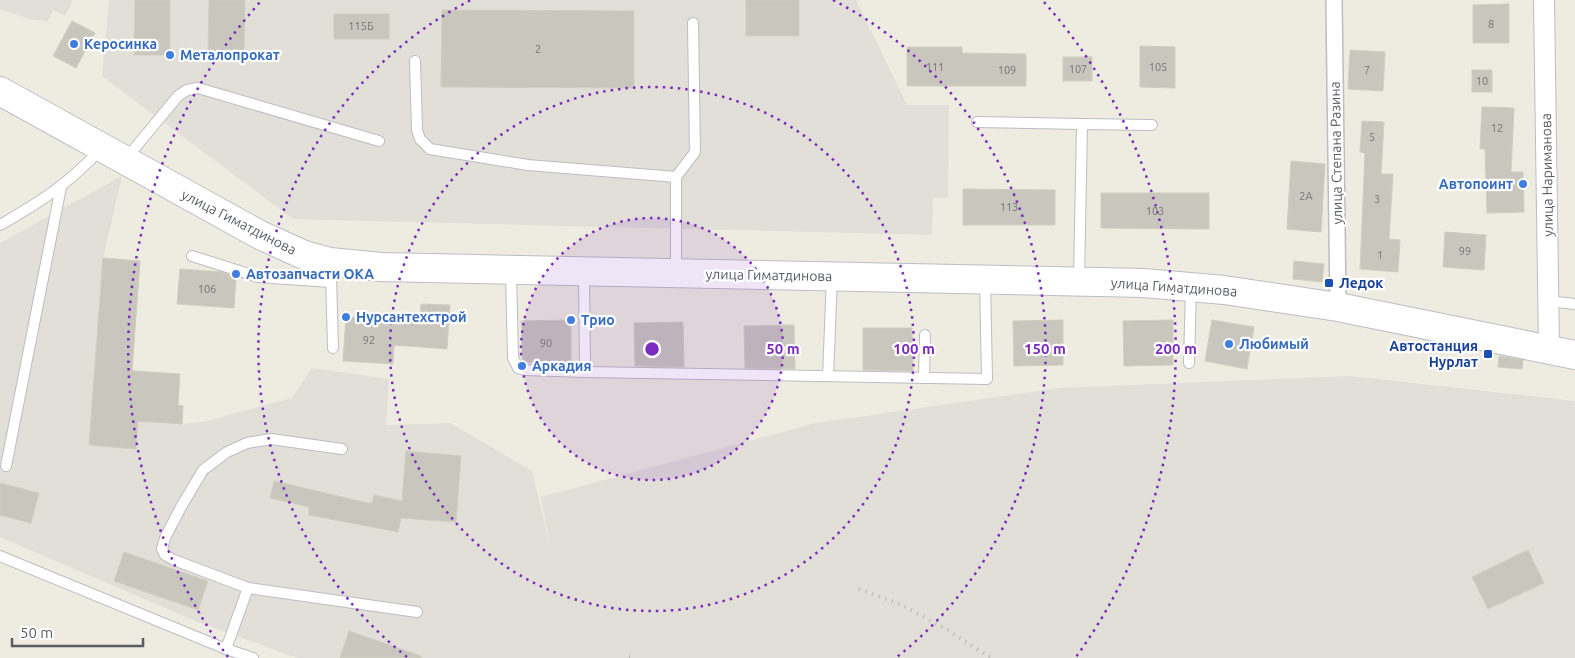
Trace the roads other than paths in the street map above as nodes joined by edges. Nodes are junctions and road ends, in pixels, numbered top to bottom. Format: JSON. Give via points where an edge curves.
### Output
{"nodes":[{"id":1,"x":1334,"y":0,"type":"edge"},
{"id":2,"x":1544,"y":0,"type":"edge"},
{"id":3,"x":693,"y":22,"type":"dead end"},
{"id":4,"x":415,"y":61,"type":"dead end"},
{"id":5,"x":0,"y":91,"type":"edge"},
{"id":6,"x":977,"y":122,"type":"dead end"},
{"id":7,"x":1082,"y":124,"type":"junction"},
{"id":8,"x":1152,"y":125,"type":"dead end"},
{"id":9,"x":379,"y":141,"type":"dead end"},
{"id":10,"x":113,"y":154,"type":"junction"},
{"id":11,"x":676,"y":177,"type":"junction"},
{"id":12,"x":61,"y":187,"type":"junction"},
{"id":13,"x":0,"y":225,"type":"edge"},
{"id":14,"x":192,"y":256,"type":"dead end"},
{"id":15,"x":511,"y":270,"type":"junction"},
{"id":16,"x":584,"y":271,"type":"junction"},
{"id":17,"x":331,"y":272,"type":"junction"},
{"id":18,"x":676,"y":273,"type":"junction"},
{"id":19,"x":832,"y":276,"type":"junction"},
{"id":20,"x":985,"y":279,"type":"junction"},
{"id":21,"x":1079,"y":281,"type":"junction"},
{"id":22,"x":1191,"y":287,"type":"junction"},
{"id":23,"x":1548,"y":300,"type":"junction"},
{"id":24,"x":1575,"y":304,"type":"edge"},
{"id":25,"x":1338,"y":307,"type":"junction"},
{"id":26,"x":925,"y":335,"type":"dead end"},
{"id":27,"x":333,"y":348,"type":"dead end"},
{"id":28,"x":1562,"y":352,"type":"edge"},
{"id":29,"x":1189,"y":363,"type":"dead end"},
{"id":30,"x":585,"y":372,"type":"junction"},
{"id":31,"x":828,"y":376,"type":"junction"},
{"id":32,"x":924,"y":378,"type":"junction"},
{"id":33,"x":342,"y":449,"type":"dead end"},
{"id":34,"x":6,"y":466,"type":"dead end"},
{"id":35,"x":0,"y":556,"type":"edge"},
{"id":36,"x":248,"y":588,"type":"junction"},
{"id":37,"x":417,"y":612,"type":"dead end"},
{"id":38,"x":226,"y":648,"type":"junction"},
{"id":39,"x":253,"y":658,"type":"edge"}],
"edges":[{"from":1,"to":25,"type":"street","name":"улица Степана Разина"},
{"from":2,"to":23,"type":"street","name":"улица Нариманова"},
{"from":3,"to":11,"type":"lane","via":[[695,152]]},
{"from":4,"to":11,"type":"lane","via":[[417,130],[430,150],[528,165]]},
{"from":5,"to":10,"type":"main road","name":"улица Гиматдинова"},
{"from":6,"to":7,"type":"lane"},
{"from":7,"to":8,"type":"lane"},
{"from":7,"to":21,"type":"lane"},
{"from":9,"to":10,"type":"lane","via":[[198,88],[178,96]]},
{"from":10,"to":12,"type":"lane","via":[[81,170]]},
{"from":10,"to":17,"type":"main road","name":"улица Гиматдинова"},
{"from":11,"to":18,"type":"lane"},
{"from":12,"to":13,"type":"lane"},
{"from":12,"to":34,"type":"lane"},
{"from":14,"to":17,"type":"lane","via":[[258,277]]},
{"from":15,"to":16,"type":"main road","name":"улица Гиматдинова"},
{"from":15,"to":17,"type":"main road","name":"улица Гиматдинова","via":[[382,267]]},
{"from":15,"to":30,"type":"lane","via":[[515,364],[525,370]]},
{"from":16,"to":18,"type":"main road","name":"улица Гиматдинова"},
{"from":16,"to":30,"type":"lane"},
{"from":17,"to":27,"type":"lane"},
{"from":18,"to":19,"type":"main road","name":"улица Гиматдинова"},
{"from":19,"to":20,"type":"main road","name":"улица Гиматдинова"},
{"from":19,"to":31,"type":"lane"},
{"from":20,"to":21,"type":"main road","name":"улица Гиматдинова"},
{"from":20,"to":32,"type":"lane","via":[[987,379]]},
{"from":21,"to":22,"type":"main road","name":"улица Гиматдинова"},
{"from":22,"to":25,"type":"main road","name":"улица Гиматдинова"},
{"from":22,"to":29,"type":"lane"},
{"from":23,"to":24,"type":"lane"},
{"from":23,"to":28,"type":"street","name":"улица Нариманова"},
{"from":25,"to":28,"type":"main road","name":"улица Гиматдинова"},
{"from":26,"to":32,"type":"lane"},
{"from":30,"to":31,"type":"lane"},
{"from":31,"to":32,"type":"lane"},
{"from":33,"to":36,"type":"lane","via":[[271,439],[247,443],[227,452],[203,470],[162,549],[174,560]]},
{"from":35,"to":38,"type":"lane"},
{"from":36,"to":37,"type":"lane"},
{"from":36,"to":38,"type":"lane"},
{"from":38,"to":39,"type":"lane"}]}
